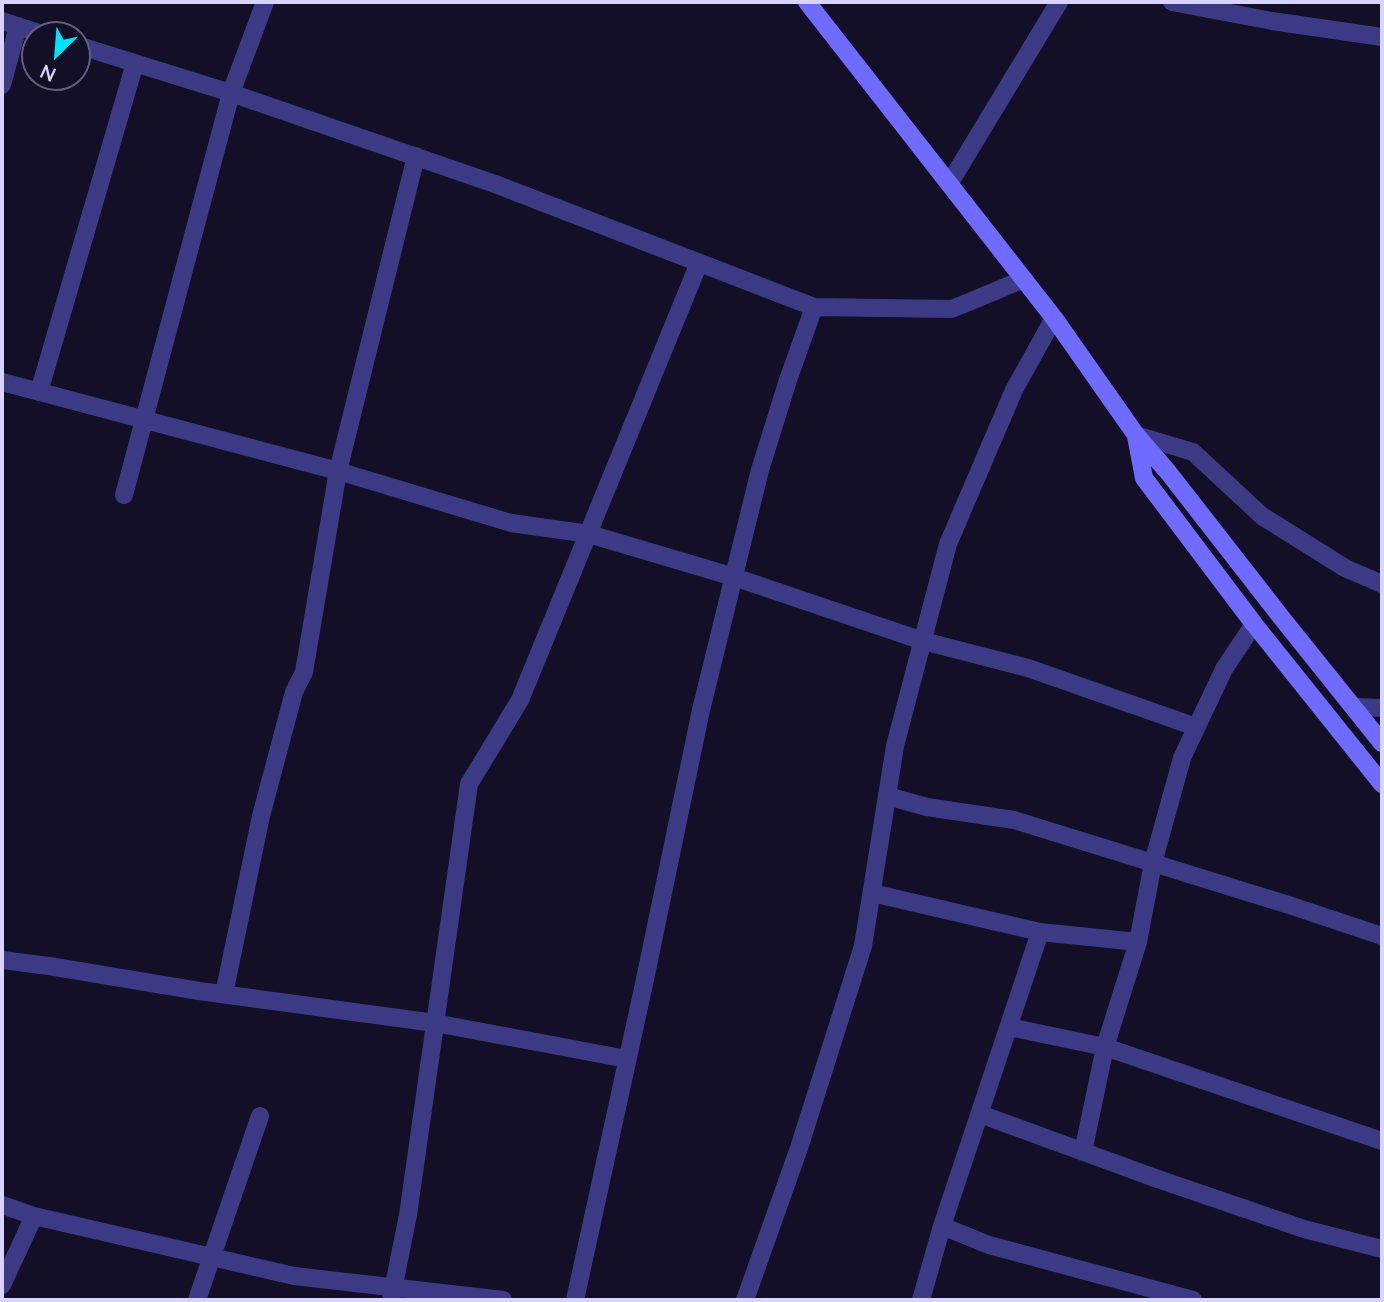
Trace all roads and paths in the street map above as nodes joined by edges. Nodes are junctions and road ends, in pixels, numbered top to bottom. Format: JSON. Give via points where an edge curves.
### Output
{"nodes":[{"id":1,"x":265,"y":2,"type":"edge"},
{"id":2,"x":807,"y":2,"type":"edge"},
{"id":3,"x":1059,"y":2,"type":"edge"},
{"id":4,"x":1172,"y":2,"type":"edge"},
{"id":5,"x":10,"y":24,"type":"edge"},
{"id":6,"x":1382,"y":37,"type":"edge"},
{"id":7,"x":91,"y":49,"type":"edge"},
{"id":8,"x":135,"y":63,"type":"junction"},
{"id":9,"x":2,"y":85,"type":"edge"},
{"id":10,"x":232,"y":93,"type":"junction"},
{"id":11,"x":415,"y":156,"type":"junction"},
{"id":12,"x":949,"y":184,"type":"junction"},
{"id":13,"x":699,"y":263,"type":"junction"},
{"id":14,"x":1024,"y":279,"type":"junction"},
{"id":15,"x":814,"y":307,"type":"junction"},
{"id":16,"x":1054,"y":318,"type":"junction"},
{"id":17,"x":2,"y":382,"type":"edge"},
{"id":18,"x":39,"y":392,"type":"junction"},
{"id":19,"x":144,"y":421,"type":"junction"},
{"id":20,"x":1136,"y":435,"type":"junction"},
{"id":21,"x":338,"y":471,"type":"junction"},
{"id":22,"x":124,"y":495,"type":"dead end"},
{"id":23,"x":589,"y":534,"type":"junction"},
{"id":24,"x":734,"y":577,"type":"junction"},
{"id":25,"x":1382,"y":584,"type":"edge"},
{"id":26,"x":1254,"y":624,"type":"junction"},
{"id":27,"x":923,"y":641,"type":"junction"},
{"id":28,"x":1354,"y":707,"type":"junction"},
{"id":29,"x":1382,"y":708,"type":"edge"},
{"id":30,"x":1196,"y":727,"type":"junction"},
{"id":31,"x":1382,"y":743,"type":"edge"},
{"id":32,"x":1382,"y":785,"type":"edge"},
{"id":33,"x":887,"y":796,"type":"junction"},
{"id":34,"x":1153,"y":863,"type":"junction"},
{"id":35,"x":872,"y":893,"type":"junction"},
{"id":36,"x":1040,"y":932,"type":"junction"},
{"id":37,"x":1382,"y":936,"type":"edge"},
{"id":38,"x":1138,"y":942,"type":"junction"},
{"id":39,"x":2,"y":960,"type":"edge"},
{"id":40,"x":223,"y":994,"type":"junction"},
{"id":41,"x":435,"y":1023,"type":"junction"},
{"id":42,"x":1009,"y":1027,"type":"junction"},
{"id":43,"x":1105,"y":1046,"type":"junction"},
{"id":44,"x":627,"y":1059,"type":"junction"},
{"id":45,"x":980,"y":1114,"type":"junction"},
{"id":46,"x":260,"y":1116,"type":"dead end"},
{"id":47,"x":1382,"y":1141,"type":"edge"},
{"id":48,"x":1083,"y":1152,"type":"junction"},
{"id":49,"x":2,"y":1205,"type":"edge"},
{"id":50,"x":34,"y":1216,"type":"junction"},
{"id":51,"x":943,"y":1226,"type":"junction"},
{"id":52,"x":1382,"y":1249,"type":"edge"},
{"id":53,"x":212,"y":1258,"type":"junction"},
{"id":54,"x":2,"y":1285,"type":"edge"},
{"id":55,"x":392,"y":1294,"type":"edge"},
{"id":56,"x":197,"y":1300,"type":"edge"},
{"id":57,"x":503,"y":1300,"type":"edge"},
{"id":58,"x":575,"y":1300,"type":"edge"},
{"id":59,"x":745,"y":1300,"type":"edge"},
{"id":60,"x":921,"y":1300,"type":"edge"},
{"id":61,"x":1193,"y":1300,"type":"edge"}],
"edges":[{"from":1,"to":10,"type":"street"},
{"from":2,"to":12,"type":"street"},
{"from":3,"to":12,"type":"street"},
{"from":4,"to":6,"type":"street"},
{"from":5,"to":9,"type":"street"},
{"from":7,"to":8,"type":"street"},
{"from":8,"to":10,"type":"street"},
{"from":8,"to":18,"type":"street"},
{"from":10,"to":11,"type":"street"},
{"from":10,"to":19,"type":"street"},
{"from":11,"to":13,"type":"street"},
{"from":11,"to":21,"type":"street"},
{"from":12,"to":14,"type":"street"},
{"from":13,"to":15,"type":"street"},
{"from":13,"to":23,"type":"street"},
{"from":14,"to":15,"type":"street","via":[[952,309]]},
{"from":14,"to":16,"type":"street"},
{"from":15,"to":24,"type":"street","via":[[760,470]]},
{"from":16,"to":20,"type":"street"},
{"from":16,"to":27,"type":"street","via":[[1014,390],[948,544]]},
{"from":17,"to":18,"type":"street"},
{"from":18,"to":19,"type":"street"},
{"from":19,"to":21,"type":"street"},
{"from":19,"to":22,"type":"street"},
{"from":20,"to":25,"type":"street","via":[[1193,452],[1262,516],[1345,568]]},
{"from":20,"to":26,"type":"street","via":[[1144,478]]},
{"from":20,"to":28,"type":"street"},
{"from":21,"to":23,"type":"street","via":[[511,523]]},
{"from":21,"to":40,"type":"street","via":[[304,672],[294,692],[261,816]]},
{"from":23,"to":24,"type":"street"},
{"from":23,"to":41,"type":"street","via":[[520,700],[469,784]]},
{"from":24,"to":27,"type":"street"},
{"from":24,"to":44,"type":"street"},
{"from":26,"to":30,"type":"street","via":[[1224,669]]},
{"from":26,"to":32,"type":"street"},
{"from":27,"to":30,"type":"street","via":[[1028,668]]},
{"from":27,"to":33,"type":"street","via":[[895,746]]},
{"from":28,"to":29,"type":"street"},
{"from":28,"to":31,"type":"street"},
{"from":30,"to":34,"type":"street","via":[[1182,758]]},
{"from":33,"to":34,"type":"street","via":[[1014,820]]},
{"from":33,"to":35,"type":"street"},
{"from":34,"to":37,"type":"street"},
{"from":34,"to":38,"type":"street"},
{"from":35,"to":36,"type":"street"},
{"from":35,"to":59,"type":"street","via":[[863,946]]},
{"from":36,"to":38,"type":"street"},
{"from":36,"to":42,"type":"street"},
{"from":38,"to":43,"type":"street"},
{"from":39,"to":40,"type":"street"},
{"from":40,"to":41,"type":"street"},
{"from":41,"to":44,"type":"street"},
{"from":41,"to":55,"type":"street"},
{"from":42,"to":43,"type":"street"},
{"from":42,"to":45,"type":"street"},
{"from":43,"to":47,"type":"street"},
{"from":43,"to":48,"type":"street"},
{"from":44,"to":58,"type":"street"},
{"from":45,"to":48,"type":"street"},
{"from":45,"to":51,"type":"street"},
{"from":46,"to":53,"type":"street"},
{"from":48,"to":52,"type":"street","via":[[1304,1229]]},
{"from":49,"to":50,"type":"street"},
{"from":50,"to":53,"type":"street"},
{"from":50,"to":54,"type":"street"},
{"from":51,"to":60,"type":"street"},
{"from":51,"to":61,"type":"street","via":[[989,1245]]},
{"from":53,"to":55,"type":"street"},
{"from":53,"to":56,"type":"street"},
{"from":55,"to":57,"type":"street"}]}
